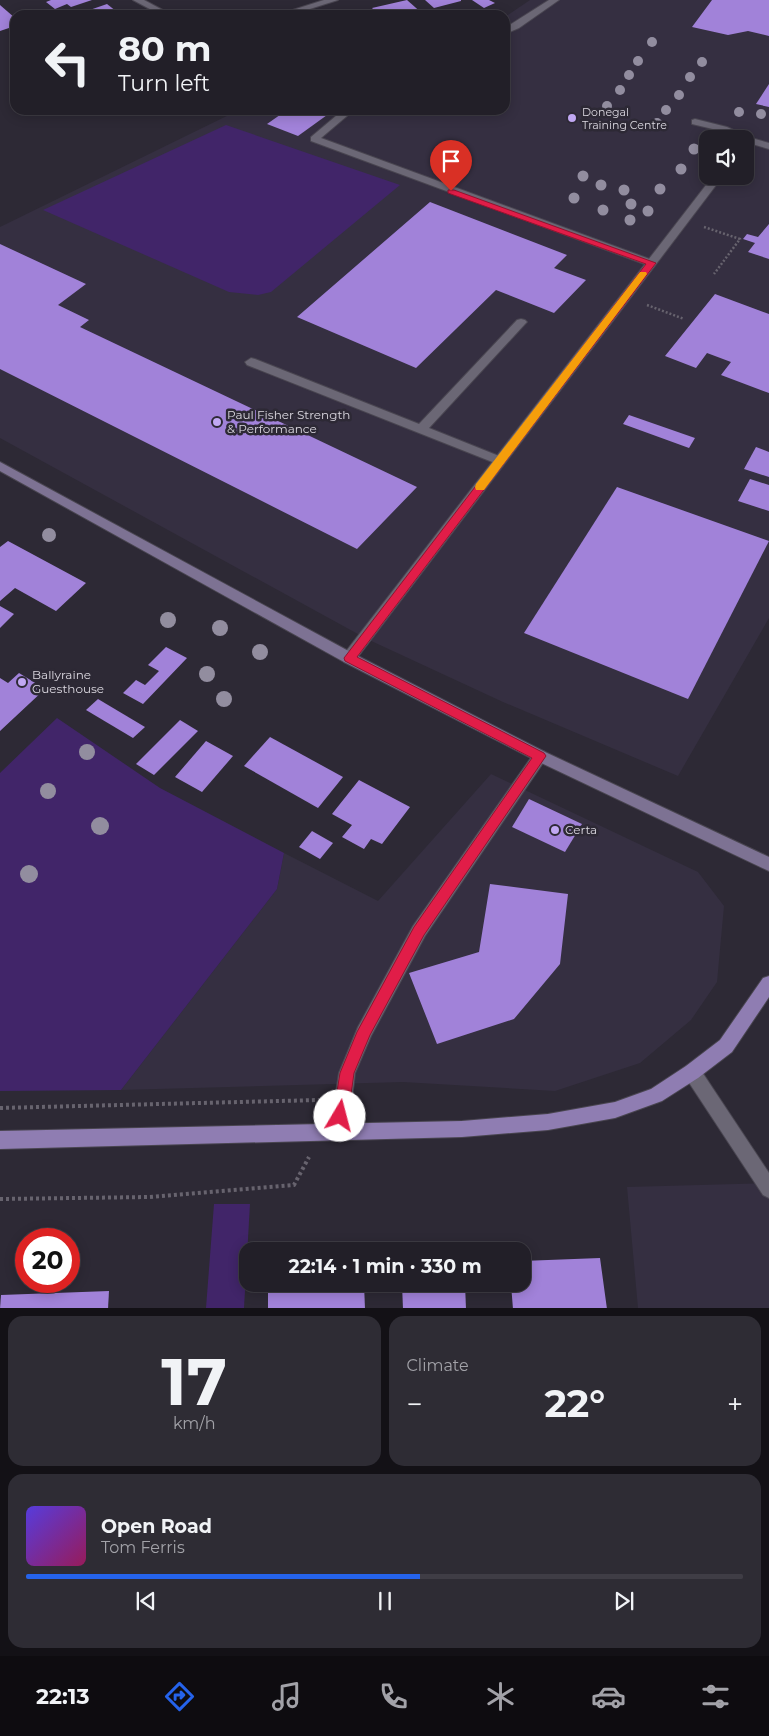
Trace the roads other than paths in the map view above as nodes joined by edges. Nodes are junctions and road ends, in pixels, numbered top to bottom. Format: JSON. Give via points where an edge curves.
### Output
{"nodes":[{"id":1,"x":137,"y":0,"type":"edge"},
{"id":2,"x":334,"y":0,"type":"edge"},
{"id":3,"x":555,"y":0,"type":"edge"},
{"id":4,"x":158,"y":10,"type":"edge"},
{"id":5,"x":299,"y":10,"type":"edge"},
{"id":6,"x":510,"y":29,"type":"edge"},
{"id":7,"x":343,"y":115,"type":"edge"},
{"id":8,"x":696,"y":122,"type":"dead end"},
{"id":9,"x":724,"y":130,"type":"edge"},
{"id":10,"x":754,"y":142,"type":"edge"},
{"id":11,"x":769,"y":146,"type":"edge"},
{"id":12,"x":711,"y":185,"type":"edge"},
{"id":13,"x":651,"y":263,"type":"junction"},
{"id":14,"x":521,"y":322,"type":"dead end"},
{"id":15,"x":251,"y":362,"type":"dead end"},
{"id":16,"x":421,"y":430,"type":"junction"},
{"id":17,"x":500,"y":461,"type":"junction"},
{"id":18,"x":0,"y":466,"type":"edge"},
{"id":19,"x":349,"y":658,"type":"junction"},
{"id":20,"x":540,"y":756,"type":"junction"},
{"id":21,"x":769,"y":864,"type":"edge"},
{"id":22,"x":769,"y":983,"type":"edge"},
{"id":23,"x":692,"y":1072,"type":"junction"},
{"id":24,"x":331,"y":1132,"type":"junction"},
{"id":25,"x":0,"y":1140,"type":"edge"},
{"id":26,"x":769,"y":1189,"type":"edge"}],
"edges":[{"from":1,"to":4,"type":"street"},
{"from":2,"to":5,"type":"street"},
{"from":3,"to":6,"type":"street"},
{"from":7,"to":13,"type":"street","via":[[314,139]]},
{"from":8,"to":9,"type":"street"},
{"from":10,"to":11,"type":"street"},
{"from":12,"to":13,"type":"street"},
{"from":13,"to":17,"type":"street"},
{"from":14,"to":16,"type":"street"},
{"from":15,"to":16,"type":"street"},
{"from":16,"to":17,"type":"street"},
{"from":17,"to":19,"type":"street"},
{"from":18,"to":19,"type":"main road"},
{"from":19,"to":20,"type":"main road"},
{"from":20,"to":21,"type":"main road"},
{"from":20,"to":24,"type":"street","via":[[419,931],[364,1032],[347,1073]]},
{"from":22,"to":23,"type":"main road","via":[[726,1046]]},
{"from":23,"to":24,"type":"main road","via":[[656,1095],[615,1110],[548,1122],[462,1129]]},
{"from":23,"to":26,"type":"street"},
{"from":24,"to":25,"type":"main road"}]}
